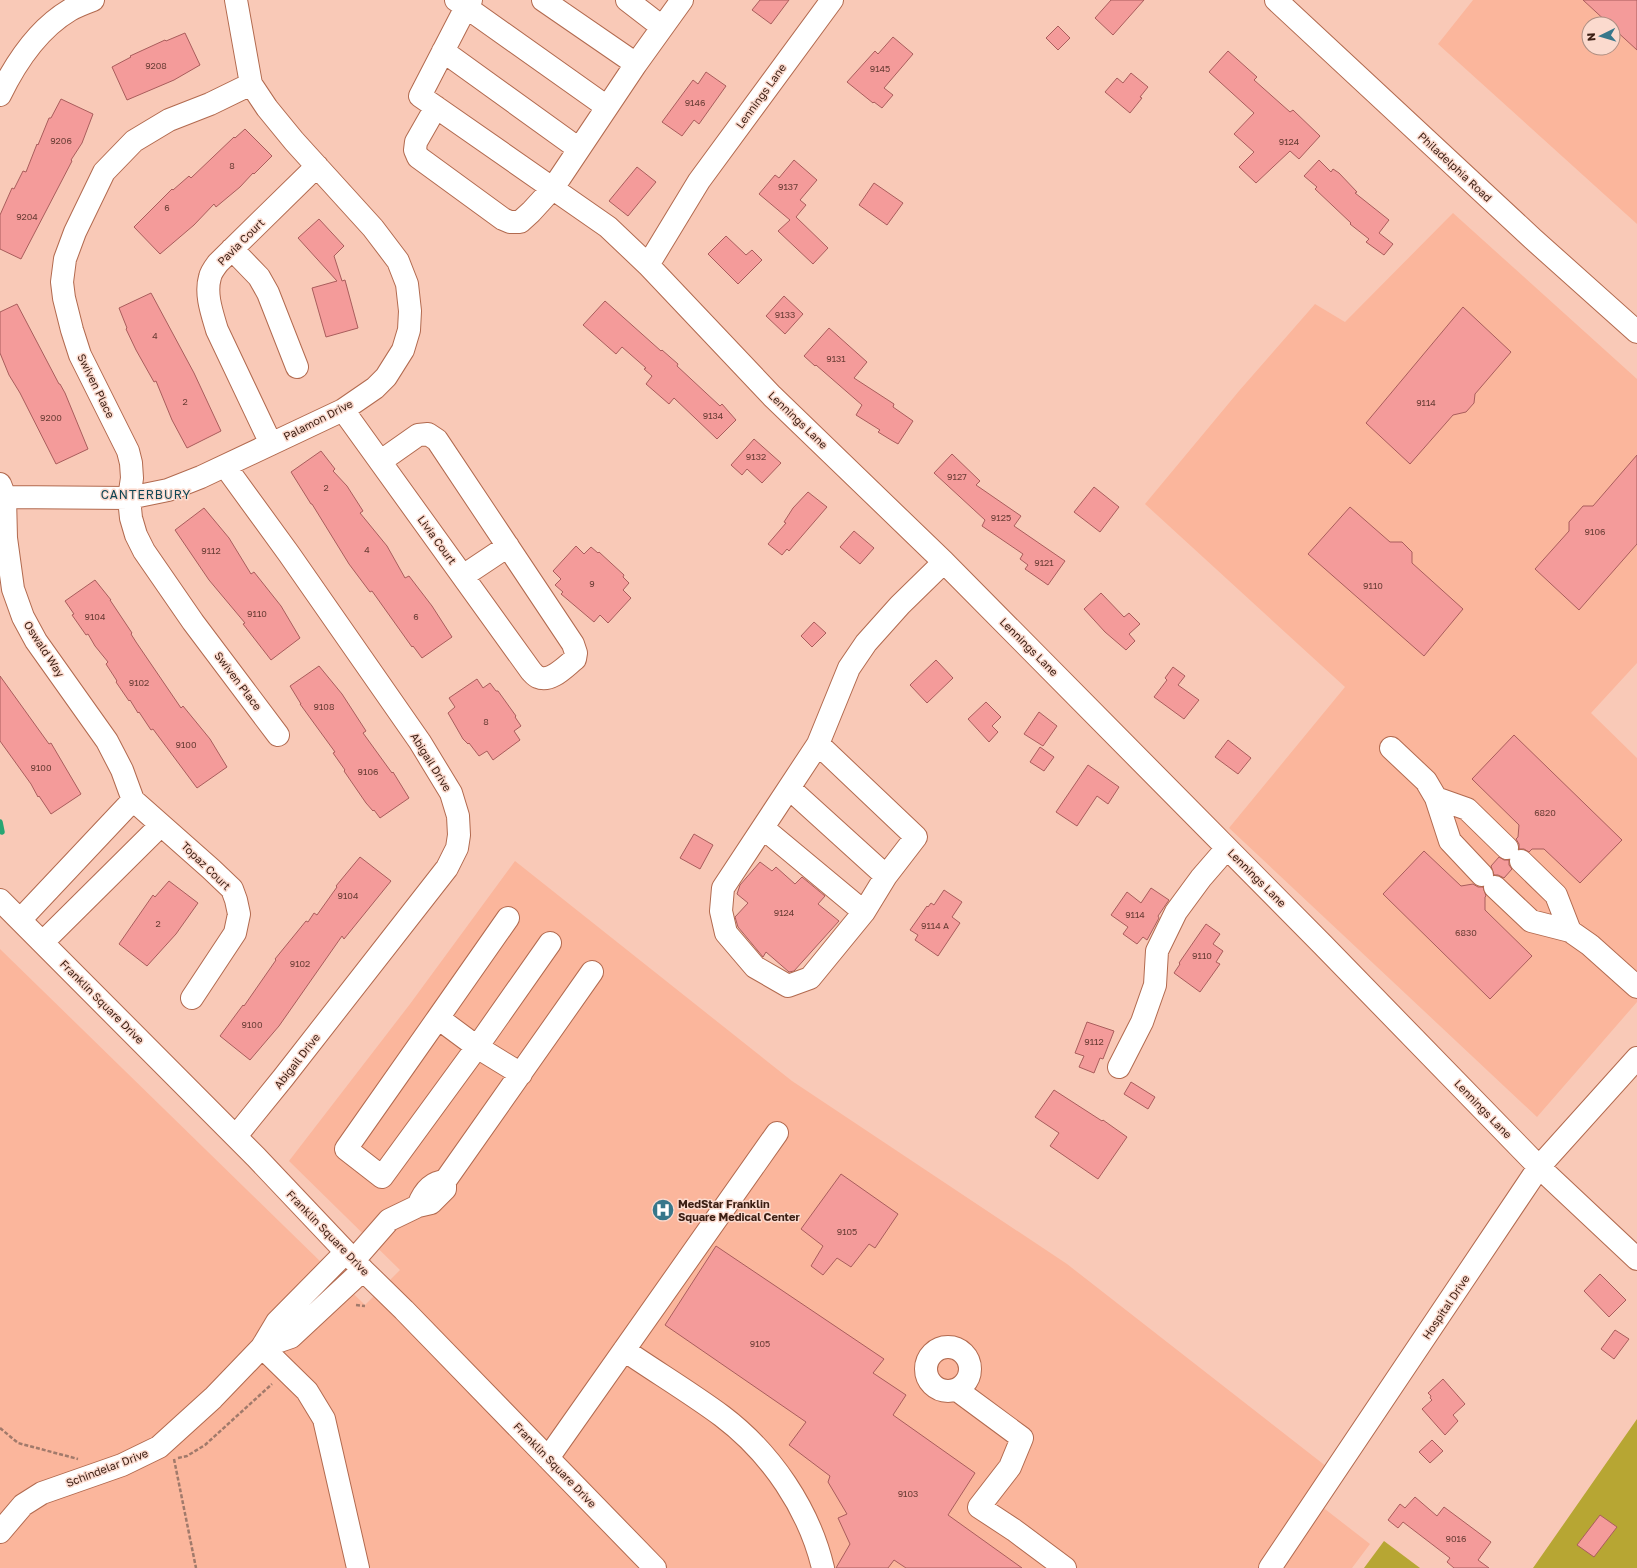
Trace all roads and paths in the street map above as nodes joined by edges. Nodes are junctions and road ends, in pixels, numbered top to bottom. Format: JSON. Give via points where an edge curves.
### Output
{"nodes":[{"id":1,"x":93,"y":0,"type":"edge"},
{"id":2,"x":236,"y":0,"type":"edge"},
{"id":3,"x":543,"y":0,"type":"edge"},
{"id":4,"x":627,"y":0,"type":"edge"},
{"id":5,"x":682,"y":0,"type":"edge"},
{"id":6,"x":832,"y":0,"type":"edge"},
{"id":7,"x":1276,"y":0,"type":"edge"},
{"id":8,"x":464,"y":2,"type":"edge"},
{"id":9,"x":662,"y":27,"type":"junction"},
{"id":10,"x":443,"y":52,"type":"junction"},
{"id":11,"x":636,"y":64,"type":"junction"},
{"id":12,"x":251,"y":84,"type":"junction"},
{"id":13,"x":0,"y":95,"type":"edge"},
{"id":14,"x":436,"y":107,"type":"junction"},
{"id":15,"x":607,"y":107,"type":"junction"},
{"id":16,"x":579,"y":149,"type":"junction"},
{"id":17,"x":317,"y":166,"type":"junction"},
{"id":18,"x":552,"y":188,"type":"junction"},
{"id":19,"x":232,"y":249,"type":"junction"},
{"id":20,"x":648,"y":265,"type":"junction"},
{"id":21,"x":1637,"y":332,"type":"edge"},
{"id":22,"x":297,"y":367,"type":"dead end"},
{"id":23,"x":344,"y":410,"type":"junction"},
{"id":24,"x":271,"y":444,"type":"junction"},
{"id":25,"x":381,"y":462,"type":"junction"},
{"id":26,"x":224,"y":466,"type":"junction"},
{"id":27,"x":2,"y":490,"type":"edge"},
{"id":28,"x":129,"y":498,"type":"junction"},
{"id":29,"x":508,"y":546,"type":"junction"},
{"id":30,"x":944,"y":562,"type":"junction"},
{"id":31,"x":463,"y":576,"type":"junction"},
{"id":32,"x":278,"y":735,"type":"dead end"},
{"id":33,"x":818,"y":744,"type":"junction"},
{"id":34,"x":1391,"y":748,"type":"dead end"},
{"id":35,"x":789,"y":788,"type":"junction"},
{"id":36,"x":1436,"y":798,"type":"junction"},
{"id":37,"x":133,"y":800,"type":"junction"},
{"id":38,"x":161,"y":824,"type":"junction"},
{"id":39,"x":763,"y":828,"type":"junction"},
{"id":40,"x":1227,"y":848,"type":"junction"},
{"id":41,"x":886,"y":876,"type":"junction"},
{"id":42,"x":0,"y":900,"type":"edge"},
{"id":43,"x":864,"y":912,"type":"junction"},
{"id":44,"x":508,"y":918,"type":"dead end"},
{"id":45,"x":20,"y":920,"type":"junction"},
{"id":46,"x":1570,"y":931,"type":"junction"},
{"id":47,"x":42,"y":942,"type":"junction"},
{"id":48,"x":550,"y":943,"type":"dead end"},
{"id":49,"x":592,"y":972,"type":"dead end"},
{"id":50,"x":1637,"y":987,"type":"edge"},
{"id":51,"x":192,"y":998,"type":"dead end"},
{"id":52,"x":438,"y":1018,"type":"junction"},
{"id":53,"x":477,"y":1047,"type":"junction"},
{"id":54,"x":1637,"y":1058,"type":"edge"},
{"id":55,"x":1119,"y":1067,"type":"dead end"},
{"id":56,"x":521,"y":1074,"type":"junction"},
{"id":57,"x":777,"y":1133,"type":"dead end"},
{"id":58,"x":236,"y":1136,"type":"junction"},
{"id":59,"x":1539,"y":1167,"type":"junction"},
{"id":60,"x":1637,"y":1259,"type":"edge"},
{"id":61,"x":354,"y":1261,"type":"junction"},
{"id":62,"x":351,"y":1304,"type":"dead end"},
{"id":63,"x":365,"y":1306,"type":"dead end"},
{"id":64,"x":262,"y":1347,"type":"junction"},
{"id":65,"x":624,"y":1350,"type":"junction"},
{"id":66,"x":286,"y":1370,"type":"junction"},
{"id":67,"x":957,"y":1390,"type":"dead end"},
{"id":68,"x":0,"y":1428,"type":"edge"},
{"id":69,"x":548,"y":1458,"type":"junction"},
{"id":70,"x":76,"y":1463,"type":"dead end"},
{"id":71,"x":0,"y":1532,"type":"edge"},
{"id":72,"x":196,"y":1568,"type":"edge"},
{"id":73,"x":358,"y":1568,"type":"edge"},
{"id":74,"x":656,"y":1568,"type":"edge"},
{"id":75,"x":823,"y":1568,"type":"edge"},
{"id":76,"x":1065,"y":1568,"type":"edge"},
{"id":77,"x":1270,"y":1568,"type":"edge"}],
"edges":[{"from":1,"to":13,"type":"street","via":[[70,10],[39,36],[11,73]]},
{"from":2,"to":12,"type":"street","name":"Palamon Drive"},
{"from":3,"to":11,"type":"street"},
{"from":4,"to":9,"type":"street"},
{"from":5,"to":9,"type":"street"},
{"from":6,"to":20,"type":"street","name":"Lennings Lane","via":[[699,182]]},
{"from":7,"to":21,"type":"street","name":"Philadelphia Road"},
{"from":8,"to":10,"type":"street"},
{"from":8,"to":15,"type":"street"},
{"from":9,"to":11,"type":"street"},
{"from":10,"to":14,"type":"street","via":[[420,96]]},
{"from":10,"to":16,"type":"street"},
{"from":11,"to":15,"type":"street"},
{"from":12,"to":17,"type":"street","name":"Palamon Drive","via":[[267,108]]},
{"from":12,"to":28,"type":"street","name":"Swiven Place","via":[[169,120],[134,141],[119,155],[104,172],[65,259],[62,282],[66,312],[80,355],[128,451],[132,478]]},
{"from":14,"to":18,"type":"street"},
{"from":14,"to":18,"type":"street","via":[[416,142],[415,150],[418,157],[503,219],[520,222]]},
{"from":15,"to":16,"type":"street"},
{"from":16,"to":18,"type":"street"},
{"from":17,"to":19,"type":"street","name":"Pavia Court"},
{"from":17,"to":23,"type":"street","name":"Palamon Drive","via":[[373,228],[398,261],[407,284],[410,304],[409,330],[395,365],[374,388]]},
{"from":18,"to":20,"type":"street","via":[[608,227]]},
{"from":19,"to":22,"type":"street","via":[[256,272],[268,292]]},
{"from":19,"to":24,"type":"street","name":"Pavia Court","via":[[210,275],[208,289],[212,313],[230,359]]},
{"from":20,"to":30,"type":"street","name":"Lennings Lane","via":[[772,396]]},
{"from":23,"to":24,"type":"street","name":"Palamon Drive"},
{"from":23,"to":25,"type":"street","name":"Livia Court"},
{"from":24,"to":26,"type":"street","name":"Palamon Drive"},
{"from":25,"to":29,"type":"street","via":[[418,435],[428,434],[437,440]]},
{"from":25,"to":31,"type":"street","name":"Livia Court"},
{"from":26,"to":28,"type":"street","name":"Palamon Drive","via":[[168,490]]},
{"from":26,"to":58,"type":"street","name":"Abigail Drive","via":[[289,554],[420,742],[451,793],[458,816],[459,834],[457,848],[447,868]]},
{"from":27,"to":28,"type":"street","name":"Palamon Drive"},
{"from":27,"to":37,"type":"street","name":"Oswald Way","via":[[13,589],[23,618],[36,641],[107,741],[122,770]]},
{"from":28,"to":32,"type":"street","name":"Swiven Place","via":[[136,536],[144,551],[193,622]]},
{"from":29,"to":31,"type":"street"},
{"from":29,"to":31,"type":"street","name":"Livia Court","via":[[573,644],[575,659],[553,676],[538,678],[531,671]]},
{"from":30,"to":33,"type":"street","via":[[900,605],[866,643],[848,668]]},
{"from":30,"to":40,"type":"street","name":"Lennings Lane"},
{"from":33,"to":35,"type":"street"},
{"from":33,"to":41,"type":"street","via":[[916,837]]},
{"from":34,"to":36,"type":"street","via":[[1426,781]]},
{"from":35,"to":39,"type":"street"},
{"from":35,"to":41,"type":"street"},
{"from":36,"to":46,"type":"street","via":[[1467,809],[1556,895]]},
{"from":36,"to":46,"type":"street","via":[[1450,841],[1488,881],[1531,921]]},
{"from":37,"to":38,"type":"street","name":"Oswald Way"},
{"from":37,"to":45,"type":"street"},
{"from":38,"to":47,"type":"street"},
{"from":38,"to":51,"type":"street","name":"Topaz Court","via":[[232,889],[239,914],[235,933]]},
{"from":39,"to":43,"type":"street"},
{"from":39,"to":43,"type":"street","via":[[723,888],[721,911],[726,933],[755,967],[788,986],[810,978]]},
{"from":40,"to":55,"type":"street","via":[[1176,912],[1158,951],[1155,984],[1142,1022]]},
{"from":40,"to":59,"type":"street","name":"Lennings Lane"},
{"from":41,"to":43,"type":"street"},
{"from":42,"to":45,"type":"street","name":"Franklin Square Drive"},
{"from":44,"to":52,"type":"street"},
{"from":45,"to":47,"type":"street","name":"Franklin Square Drive"},
{"from":46,"to":50,"type":"street","via":[[1590,945]]},
{"from":47,"to":58,"type":"street","name":"Franklin Square Drive"},
{"from":48,"to":53,"type":"street"},
{"from":49,"to":56,"type":"street","name":"Schindelar Drive"},
{"from":52,"to":53,"type":"street"},
{"from":52,"to":53,"type":"street","via":[[346,1149],[382,1177]]},
{"from":53,"to":56,"type":"street"},
{"from":54,"to":59,"type":"street","name":"Hospital Drive"},
{"from":56,"to":61,"type":"street","name":"Schindelar Drive","via":[[445,1181],[445,1189],[431,1203],[418,1206],[389,1220]]},
{"from":57,"to":65,"type":"street"},
{"from":58,"to":61,"type":"street","name":"Franklin Square Drive"},
{"from":59,"to":60,"type":"street","name":"Lennings Lane"},
{"from":59,"to":77,"type":"street","name":"Hospital Drive"},
{"from":61,"to":64,"type":"street","name":"Schindelar Drive","via":[[291,1337]]},
{"from":61,"to":69,"type":"street","name":"Franklin Square Drive"},
{"from":62,"to":63,"type":"path"},
{"from":64,"to":66,"type":"street"},
{"from":64,"to":71,"type":"street","name":"Schindelar Drive","via":[[213,1398],[159,1447],[122,1465],[42,1493],[23,1505]]},
{"from":65,"to":69,"type":"street"},
{"from":65,"to":75,"type":"street","via":[[723,1417],[756,1447],[785,1483],[807,1519]]},
{"from":66,"to":72,"type":"path","via":[[205,1445],[187,1456],[174,1458]]},
{"from":66,"to":73,"type":"street","via":[[307,1391],[324,1419]]},
{"from":67,"to":76,"type":"street","via":[[1022,1438],[1010,1466],[978,1506]]},
{"from":68,"to":70,"type":"path","via":[[18,1443],[83,1460]]},
{"from":69,"to":74,"type":"street","name":"Franklin Square Drive"}]}
